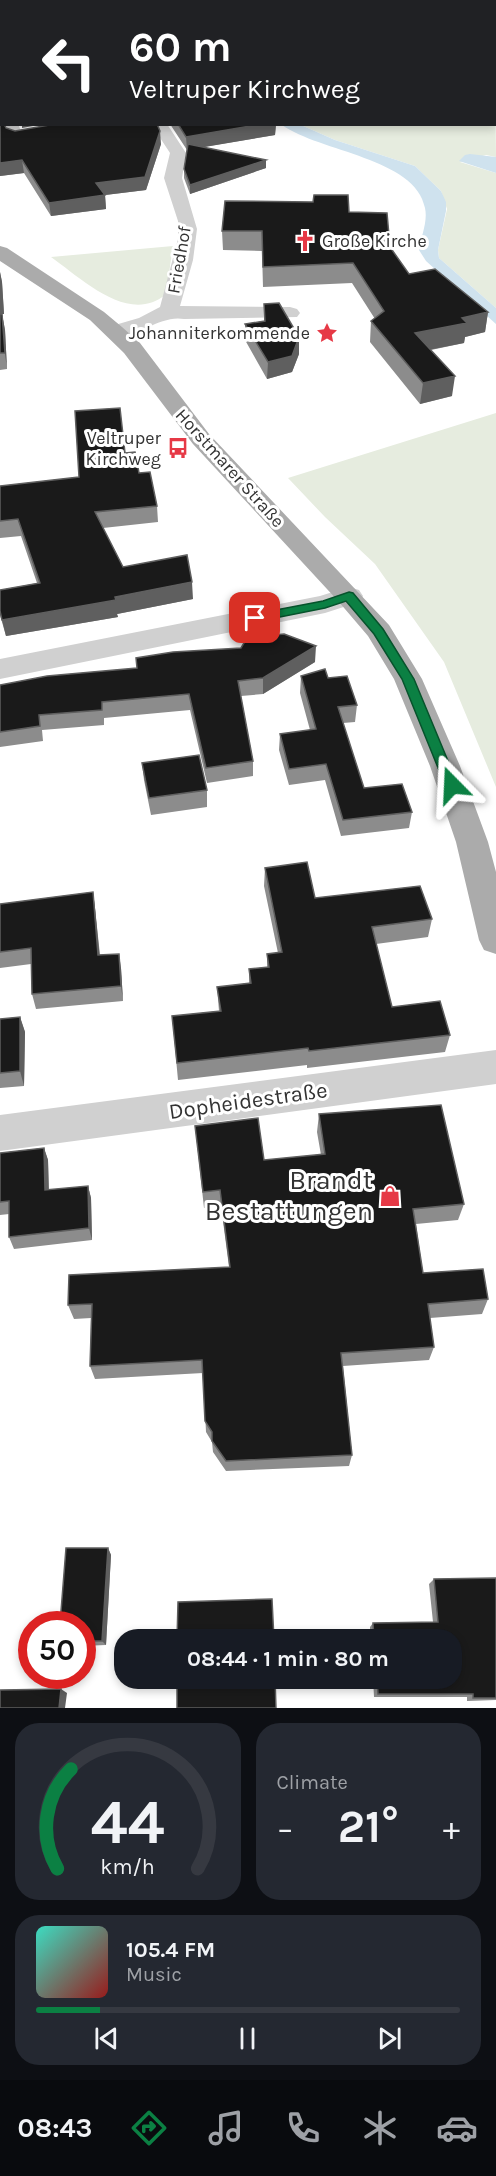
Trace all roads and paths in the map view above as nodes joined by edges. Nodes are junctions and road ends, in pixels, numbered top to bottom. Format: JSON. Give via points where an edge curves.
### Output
{"nodes":[{"id":1,"x":68,"y":126,"type":"edge"},
{"id":2,"x":160,"y":126,"type":"edge"},
{"id":3,"x":13,"y":131,"type":"edge"},
{"id":4,"x":0,"y":252,"type":"edge"},
{"id":5,"x":169,"y":310,"type":"junction"},
{"id":6,"x":290,"y":313,"type":"dead end"},
{"id":7,"x":115,"y":331,"type":"junction"},
{"id":8,"x":349,"y":596,"type":"junction"},
{"id":9,"x":0,"y":669,"type":"edge"},
{"id":10,"x":496,"y":940,"type":"edge"},
{"id":11,"x":496,"y":1067,"type":"edge"},
{"id":12,"x":0,"y":1133,"type":"edge"}],
"edges":[{"from":1,"to":3,"type":"street"},
{"from":2,"to":5,"type":"street","name":"Friedhof","via":[[178,153],[173,171],[188,229]]},
{"from":4,"to":7,"type":"main road","name":"Horstmarer Straße"},
{"from":5,"to":6,"type":"street"},
{"from":5,"to":7,"type":"street","name":"Friedhof"},
{"from":7,"to":8,"type":"main road","name":"Horstmarer Straße","via":[[201,439]]},
{"from":8,"to":9,"type":"street"},
{"from":8,"to":10,"type":"main road","name":"Horstmarer Straße","via":[[379,631],[408,679],[472,842]]},
{"from":11,"to":12,"type":"street","name":"Dopheidestraße"}]}
